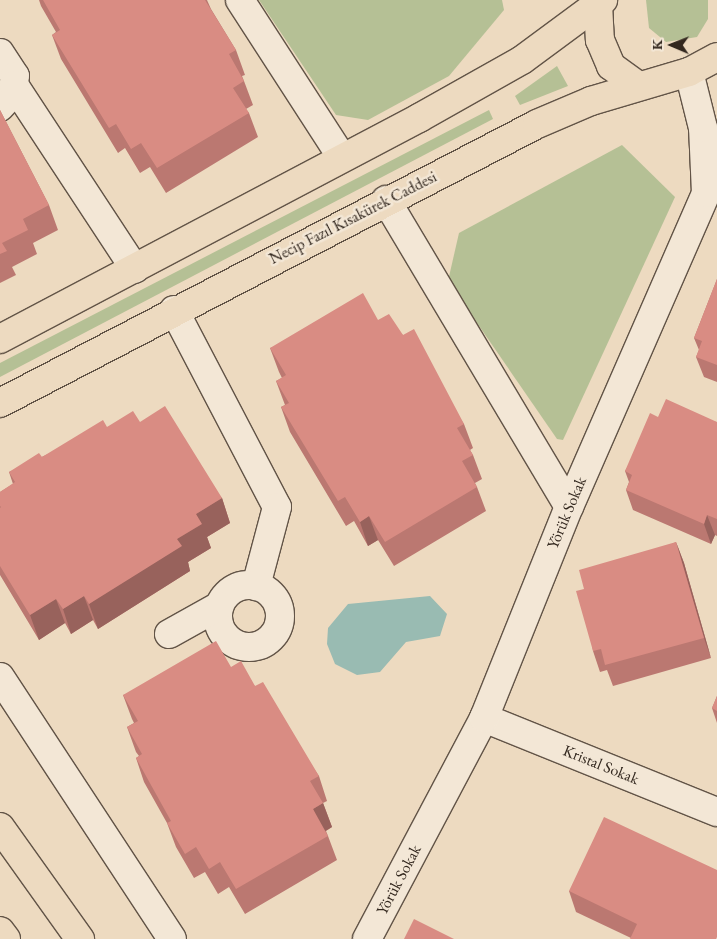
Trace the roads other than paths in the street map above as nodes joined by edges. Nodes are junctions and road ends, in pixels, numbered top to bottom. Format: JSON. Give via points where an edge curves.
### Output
{"nodes":[{"id":1,"x":240,"y":0,"type":"edge"},
{"id":2,"x":600,"y":2,"type":"edge"},
{"id":3,"x":0,"y":53,"type":"edge"},
{"id":4,"x":717,"y":57,"type":"edge"},
{"id":5,"x":689,"y":72,"type":"junction"},
{"id":6,"x":637,"y":85,"type":"junction"},
{"id":7,"x":7,"y":96,"type":"edge"},
{"id":8,"x":341,"y":156,"type":"junction"},
{"id":9,"x":386,"y":200,"type":"junction"},
{"id":10,"x":135,"y":269,"type":"junction"},
{"id":11,"x":174,"y":310,"type":"junction"},
{"id":12,"x":0,"y":339,"type":"edge"},
{"id":13,"x":0,"y":403,"type":"edge"},
{"id":14,"x":569,"y":507,"type":"junction"},
{"id":15,"x":256,"y":586,"type":"junction"},
{"id":16,"x":219,"y":606,"type":"junction"},
{"id":17,"x":169,"y":634,"type":"dead end"},
{"id":18,"x":0,"y":677,"type":"edge"},
{"id":19,"x":484,"y":718,"type":"junction"},
{"id":20,"x":717,"y":812,"type":"edge"},
{"id":21,"x":0,"y":826,"type":"edge"},
{"id":22,"x":0,"y":931,"type":"edge"},
{"id":23,"x":6,"y":939,"type":"edge"},
{"id":24,"x":80,"y":939,"type":"edge"},
{"id":25,"x":172,"y":939,"type":"edge"},
{"id":26,"x":367,"y":939,"type":"edge"}],
"edges":[{"from":1,"to":8,"type":"street"},
{"from":2,"to":6,"type":"main road","via":[[600,40],[612,66]]},
{"from":2,"to":8,"type":"main road","via":[[522,60]]},
{"from":3,"to":7,"type":"street","via":[[12,67]]},
{"from":4,"to":5,"type":"main road","name":"Necip Fazıl Kısakürek Caddesi"},
{"from":5,"to":6,"type":"main road","name":"Necip Fazıl Kısakürek Caddesi"},
{"from":5,"to":14,"type":"street","name":"Yörük Sokak","via":[[703,128],[706,193]]},
{"from":6,"to":9,"type":"main road","name":"Necip Fazıl Kısakürek Caddesi","via":[[537,124]]},
{"from":7,"to":10,"type":"street"},
{"from":8,"to":10,"type":"main road"},
{"from":9,"to":11,"type":"main road","name":"Necip Fazıl Kısakürek Caddesi"},
{"from":9,"to":14,"type":"street"},
{"from":10,"to":12,"type":"main road"},
{"from":11,"to":13,"type":"main road","name":"Necip Fazıl Kısakürek Caddesi"},
{"from":11,"to":15,"type":"street","via":[[278,508]]},
{"from":14,"to":19,"type":"street","name":"Yörük Sokak"},
{"from":15,"to":16,"type":"street","via":[[230,591]]},
{"from":15,"to":16,"type":"street","via":[[272,595],[280,612],[277,630],[264,644],[246,647],[228,640],[218,625]]},
{"from":16,"to":17,"type":"street"},
{"from":18,"to":25,"type":"street"},
{"from":19,"to":20,"type":"street","name":"Kristal Sokak"},
{"from":19,"to":26,"type":"street","name":"Yörük Sokak"},
{"from":21,"to":24,"type":"main road"},
{"from":22,"to":23,"type":"main road"}]}
